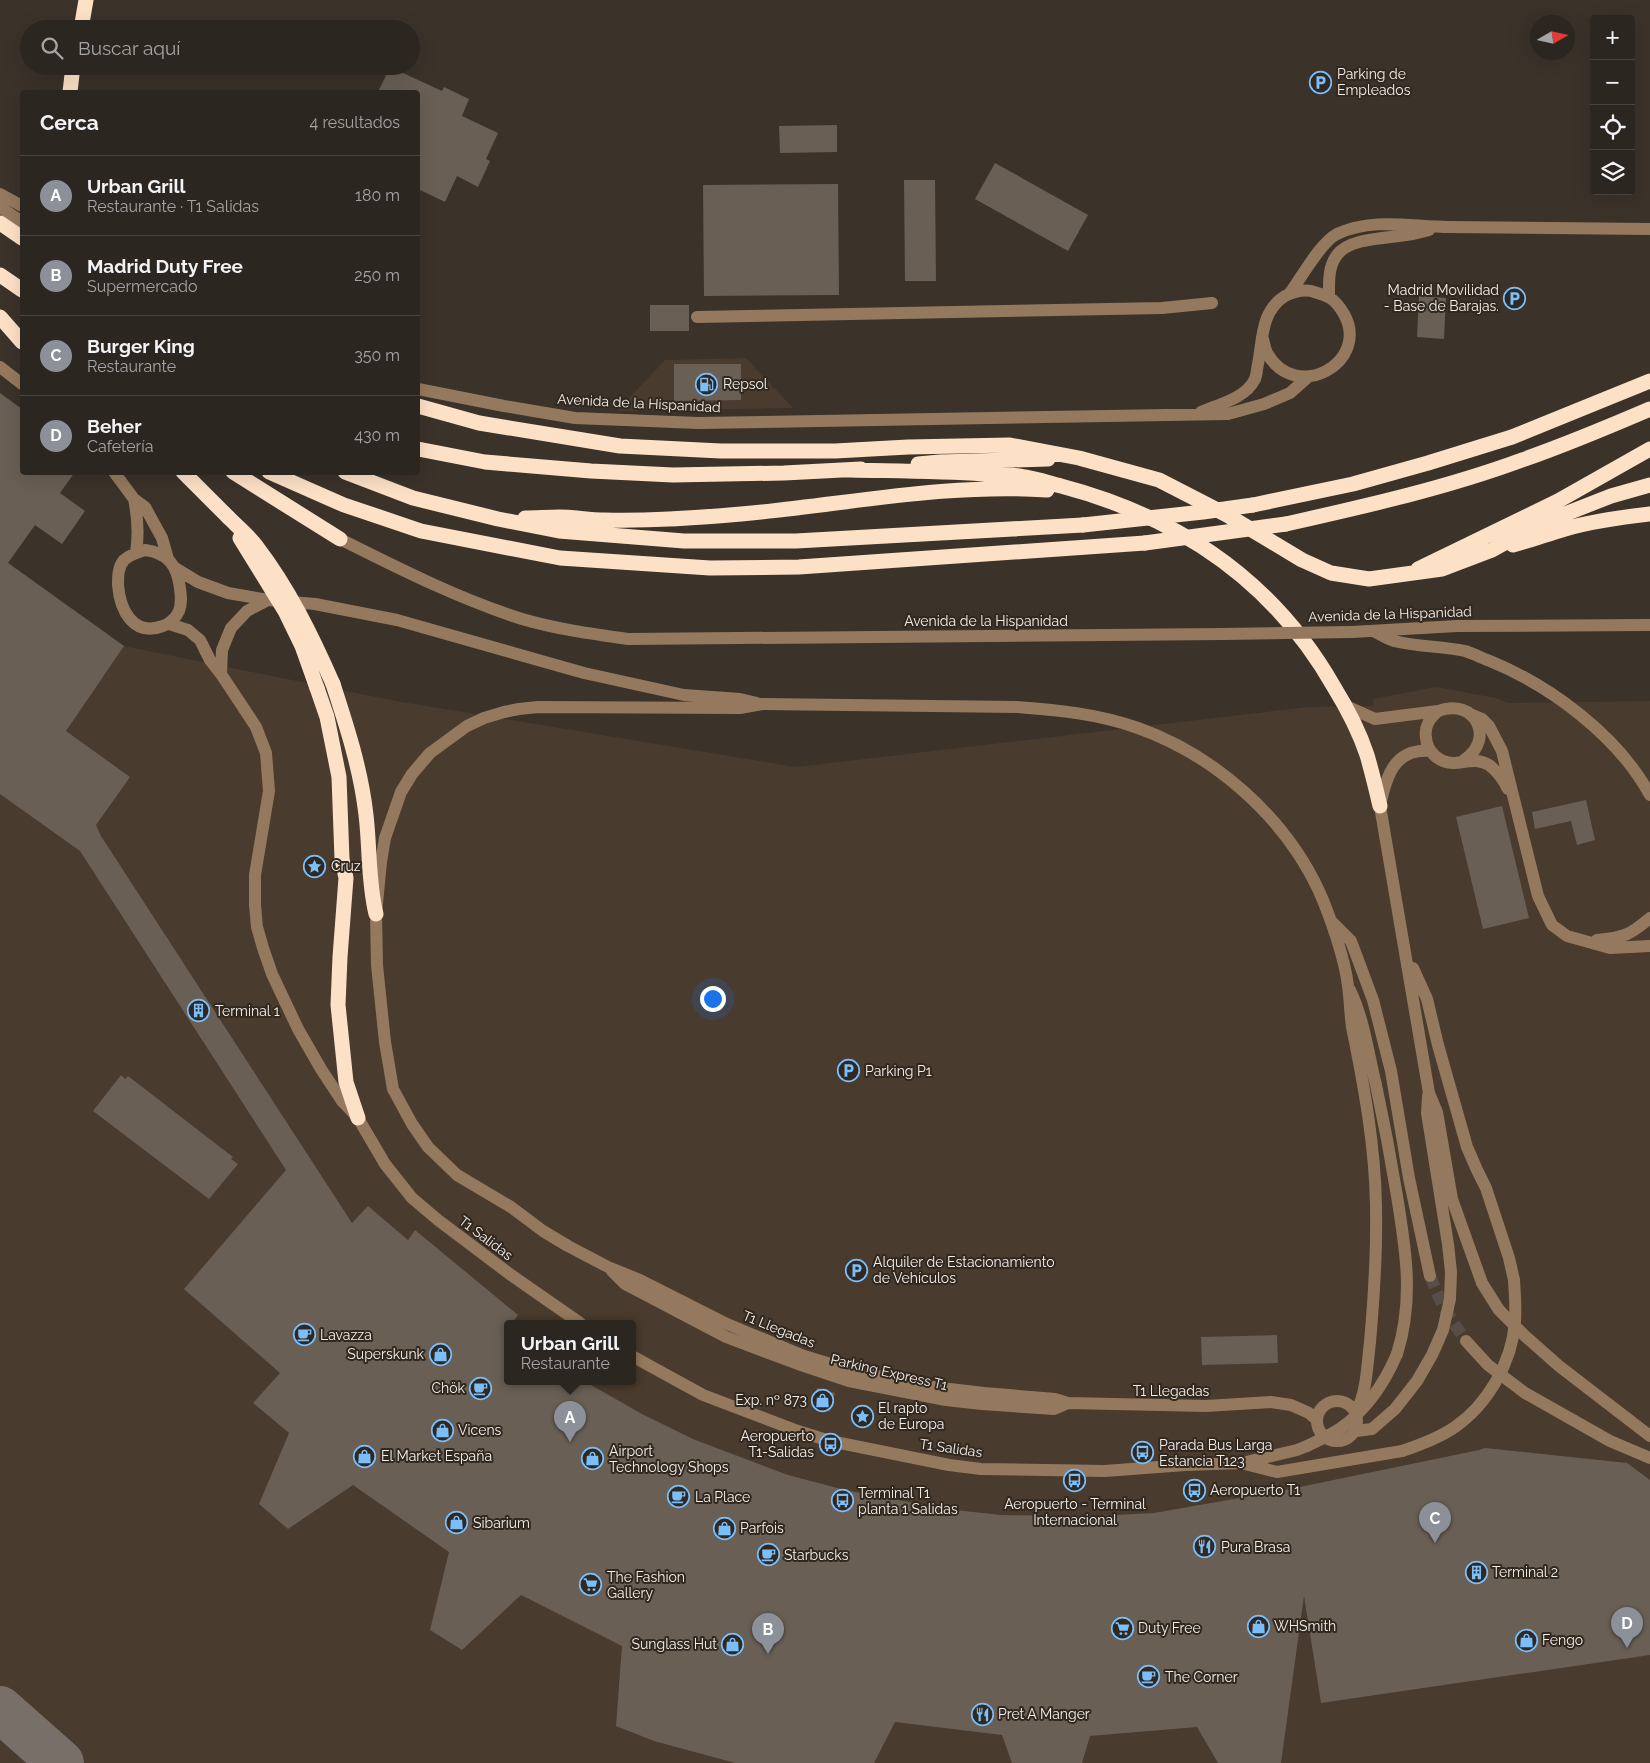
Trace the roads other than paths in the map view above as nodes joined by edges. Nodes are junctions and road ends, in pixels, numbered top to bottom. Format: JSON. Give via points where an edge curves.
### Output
{"nodes":[{"id":1,"x":86,"y":0,"type":"edge"},
{"id":2,"x":83,"y":20,"type":"edge"},
{"id":3,"x":73,"y":75,"type":"edge"},
{"id":4,"x":70,"y":90,"type":"edge"},
{"id":5,"x":0,"y":194,"type":"edge"},
{"id":6,"x":20,"y":205,"type":"edge"},
{"id":7,"x":0,"y":207,"type":"edge"},
{"id":8,"x":20,"y":221,"type":"edge"},
{"id":9,"x":0,"y":223,"type":"edge"},
{"id":10,"x":1442,"y":227,"type":"junction"},
{"id":11,"x":1650,"y":229,"type":"edge"},
{"id":12,"x":20,"y":237,"type":"edge"},
{"id":13,"x":0,"y":275,"type":"edge"},
{"id":14,"x":20,"y":289,"type":"edge"},
{"id":15,"x":1290,"y":293,"type":"junction"},
{"id":16,"x":1330,"y":296,"type":"junction"},
{"id":17,"x":1212,"y":303,"type":"dead end"},
{"id":18,"x":0,"y":316,"type":"edge"},
{"id":19,"x":697,"y":317,"type":"dead end"},
{"id":20,"x":20,"y":327,"type":"edge"},
{"id":21,"x":1263,"y":339,"type":"junction"},
{"id":22,"x":20,"y":340,"type":"edge"},
{"id":23,"x":0,"y":366,"type":"edge"},
{"id":24,"x":1308,"y":377,"type":"junction"},
{"id":25,"x":1650,"y":381,"type":"edge"},
{"id":26,"x":20,"y":382,"type":"edge"},
{"id":27,"x":420,"y":389,"type":"edge"},
{"id":28,"x":420,"y":407,"type":"edge"},
{"id":29,"x":1650,"y":409,"type":"edge"},
{"id":30,"x":1192,"y":415,"type":"junction"},
{"id":31,"x":420,"y":449,"type":"edge"},
{"id":32,"x":1650,"y":449,"type":"edge"},
{"id":33,"x":1079,"y":458,"type":"junction"},
{"id":34,"x":850,"y":470,"type":"junction"},
{"id":35,"x":116,"y":475,"type":"edge"},
{"id":36,"x":186,"y":475,"type":"edge"},
{"id":37,"x":238,"y":475,"type":"edge"},
{"id":38,"x":276,"y":475,"type":"edge"},
{"id":39,"x":353,"y":475,"type":"edge"},
{"id":40,"x":1650,"y":485,"type":"edge"},
{"id":41,"x":1086,"y":493,"type":"junction"},
{"id":42,"x":134,"y":499,"type":"junction"},
{"id":43,"x":1650,"y":514,"type":"edge"},
{"id":44,"x":228,"y":517,"type":"junction"},
{"id":45,"x":498,"y":519,"type":"junction"},
{"id":46,"x":340,"y":539,"type":"joint"},
{"id":47,"x":1492,"y":550,"type":"junction"},
{"id":48,"x":136,"y":553,"type":"junction"},
{"id":49,"x":171,"y":564,"type":"junction"},
{"id":50,"x":1412,"y":572,"type":"junction"},
{"id":51,"x":268,"y":600,"type":"junction"},
{"id":52,"x":169,"y":624,"type":"junction"},
{"id":53,"x":1650,"y":625,"type":"edge"},
{"id":54,"x":1374,"y":631,"type":"junction"},
{"id":55,"x":221,"y":674,"type":"junction"},
{"id":56,"x":762,"y":704,"type":"junction"},
{"id":57,"x":1346,"y":706,"type":"junction"},
{"id":58,"x":1438,"y":711,"type":"junction"},
{"id":59,"x":1470,"y":714,"type":"junction"},
{"id":60,"x":1430,"y":751,"type":"junction"},
{"id":61,"x":1464,"y":760,"type":"junction"},
{"id":62,"x":1644,"y":783,"type":"junction"},
{"id":63,"x":1650,"y":795,"type":"edge"},
{"id":64,"x":1515,"y":803,"type":"junction"},
{"id":65,"x":1650,"y":805,"type":"edge"},
{"id":66,"x":1380,"y":806,"type":"junction"},
{"id":67,"x":376,"y":914,"type":"junction"},
{"id":68,"x":1650,"y":918,"type":"edge"},
{"id":69,"x":1330,"y":919,"type":"junction"},
{"id":70,"x":1587,"y":941,"type":"junction"},
{"id":71,"x":1650,"y":946,"type":"edge"},
{"id":72,"x":1406,"y":952,"type":"junction"},
{"id":73,"x":1348,"y":985,"type":"junction"},
{"id":74,"x":1429,"y":1093,"type":"junction"},
{"id":75,"x":358,"y":1118,"type":"junction"},
{"id":76,"x":1430,"y":1276,"type":"tunnel mouth"},
{"id":77,"x":576,"y":1320,"type":"edge"},
{"id":78,"x":1466,"y":1341,"type":"tunnel mouth"},
{"id":79,"x":636,"y":1358,"type":"edge"},
{"id":80,"x":1356,"y":1413,"type":"junction"},
{"id":81,"x":1317,"y":1420,"type":"junction"},
{"id":82,"x":1356,"y":1431,"type":"junction"},
{"id":83,"x":1650,"y":1436,"type":"edge"},
{"id":84,"x":1650,"y":1458,"type":"edge"},
{"id":85,"x":1242,"y":1463,"type":"junction"}],
"edges":[{"from":1,"to":2,"type":"highway"},
{"from":3,"to":4,"type":"highway"},
{"from":5,"to":6,"type":"street"},
{"from":7,"to":8,"type":"street"},
{"from":9,"to":12,"type":"highway"},
{"from":10,"to":11,"type":"street"},
{"from":10,"to":15,"type":"street","via":[[1395,223],[1366,225],[1336,235],[1323,246]]},
{"from":10,"to":16,"type":"street","via":[[1350,246],[1338,254],[1332,265]]},
{"from":13,"to":14,"type":"highway"},
{"from":15,"to":16,"type":"street","via":[[1305,290]]},
{"from":15,"to":21,"type":"street","via":[[1268,313]]},
{"from":16,"to":24,"type":"street","via":[[1348,322],[1350,337],[1345,354],[1335,366],[1323,374]]},
{"from":17,"to":19,"type":"street","via":[[1162,308]]},
{"from":18,"to":20,"type":"highway"},
{"from":18,"to":22,"type":"highway"},
{"from":21,"to":24,"type":"street","via":[[1268,353],[1280,369],[1294,376]]},
{"from":21,"to":30,"type":"street","name":"Avenida de la Hispanidad","via":[[1255,379],[1239,397]]},
{"from":23,"to":26,"type":"street"},
{"from":24,"to":30,"type":"street","name":"Avenida de la Hispanidad","via":[[1290,393],[1264,404],[1228,414]]},
{"from":25,"to":45,"type":"highway","bridge":true,"via":[[1512,437],[1437,460],[1353,484],[1203,512],[1083,525],[796,541],[684,542],[559,531]]},
{"from":27,"to":30,"type":"street","name":"Avenida de la Hispanidad","via":[[576,418],[698,423]]},
{"from":28,"to":33,"type":"highway","via":[[479,423],[620,446],[721,451],[835,451],[1010,445]]},
{"from":29,"to":38,"type":"highway","bridge":true,"via":[[1522,461],[1463,480],[1286,524],[1145,543],[799,567],[710,568],[560,558],[421,532],[344,505]]},
{"from":31,"to":34,"type":"highway","via":[[485,462],[673,475]]},
{"from":32,"to":50,"type":"highway","via":[[1558,501]]},
{"from":33,"to":34,"type":"highway","via":[[940,462]]},
{"from":33,"to":50,"type":"highway","via":[[1159,480],[1331,573],[1369,579]]},
{"from":34,"to":41,"type":"highway","via":[[1024,477]]},
{"from":35,"to":42,"type":"street"},
{"from":36,"to":44,"type":"highway"},
{"from":37,"to":46,"type":"highway"},
{"from":39,"to":45,"type":"highway","via":[[413,498]]},
{"from":40,"to":47,"type":"highway","via":[[1611,496],[1537,525]]},
{"from":41,"to":45,"type":"highway","via":[[1011,487],[940,490],[741,514],[670,519]]},
{"from":41,"to":57,"type":"highway","via":[[1133,509],[1177,530],[1219,557],[1257,588],[1321,663]]},
{"from":42,"to":48,"type":"street","via":[[138,520]]},
{"from":42,"to":49,"type":"street","via":[[145,507],[156,526]]},
{"from":43,"to":47,"type":"highway","via":[[1566,529]]},
{"from":44,"to":67,"type":"highway","bridge":true,"via":[[256,546],[280,579],[333,684],[357,763],[366,813]]},
{"from":44,"to":75,"type":"highway","bridge":true,"via":[[285,611],[302,646],[329,726],[339,777],[342,859],[346,878],[338,1006],[346,1082]]},
{"from":46,"to":54,"type":"street","name":"Avenida de la Hispanidad","bridge":true,"via":[[442,589],[523,619],[628,639]]},
{"from":47,"to":50,"type":"highway","via":[[1442,569]]},
{"from":48,"to":49,"type":"street","via":[[145,550],[158,552]]},
{"from":48,"to":52,"type":"street","via":[[124,560],[117,573],[125,613],[134,623],[147,629]]},
{"from":49,"to":51,"type":"street","via":[[213,588]]},
{"from":49,"to":52,"type":"street","via":[[179,582],[181,600],[178,612]]},
{"from":51,"to":55,"type":"street","via":[[247,611],[231,628],[222,650]]},
{"from":51,"to":56,"type":"street","via":[[314,604],[397,620],[584,673],[684,695]]},
{"from":52,"to":55,"type":"street","name":"T1 Salidas","via":[[188,630],[200,640]]},
{"from":53,"to":54,"type":"street","name":"Avenida de la Hispanidad","via":[[1457,626]]},
{"from":54,"to":62,"type":"street","via":[[1392,640],[1466,652],[1511,670],[1582,716],[1612,744]]},
{"from":55,"to":75,"type":"street","name":"T1 Salidas","via":[[256,727],[266,754],[269,791],[255,875],[254,905],[263,948],[298,1030],[332,1087]]},
{"from":56,"to":67,"type":"street","name":"T1 Llegadas","via":[[740,708],[538,707],[484,718],[459,731],[425,759],[406,783],[385,838]]},
{"from":56,"to":69,"type":"street","via":[[1018,707],[1086,714],[1137,728],[1197,756],[1250,797],[1305,865]]},
{"from":57,"to":58,"type":"street","via":[[1376,719]]},
{"from":57,"to":66,"type":"highway","via":[[1367,755]]},
{"from":58,"to":59,"type":"street","via":[[1455,707]]},
{"from":58,"to":60,"type":"street","via":[[1427,724],[1425,733]]},
{"from":59,"to":61,"type":"street","via":[[1480,729],[1480,738],[1472,755]]},
{"from":59,"to":64,"type":"street","via":[[1482,718],[1496,736]]},
{"from":60,"to":61,"type":"street","via":[[1445,762]]},
{"from":60,"to":66,"type":"street","via":[[1406,754],[1400,759],[1384,786]]},
{"from":61,"to":64,"type":"street","via":[[1478,760],[1490,765],[1504,780]]},
{"from":62,"to":63,"type":"street"},
{"from":62,"to":65,"type":"street"},
{"from":64,"to":70,"type":"street","via":[[1538,896],[1546,915],[1552,925],[1567,936]]},
{"from":66,"to":72,"type":"street"},
{"from":67,"to":81,"type":"street","name":"T1 Llegadas","via":[[381,1006],[393,1089],[412,1124],[428,1147],[457,1175],[511,1207],[543,1231],[608,1268],[804,1356],[924,1386],[1055,1398],[1068,1404],[1206,1406],[1271,1402],[1291,1405]]},
{"from":68,"to":70,"type":"street","via":[[1635,931],[1619,938]]},
{"from":69,"to":73,"type":"street"},
{"from":69,"to":76,"type":"street","via":[[1351,941],[1372,1000],[1391,1071]]},
{"from":70,"to":71,"type":"street","via":[[1610,948]]},
{"from":72,"to":74,"type":"street"},
{"from":72,"to":85,"type":"street","bridge":true,"via":[[1427,999],[1467,1147],[1486,1188],[1509,1258],[1516,1304],[1515,1324],[1505,1363],[1496,1382],[1470,1414],[1420,1445],[1402,1451],[1277,1472]]},
{"from":73,"to":80,"type":"street","via":[[1372,1143],[1377,1236],[1363,1400]]},
{"from":73,"to":85,"type":"street","bridge":true,"via":[[1358,1006],[1404,1236],[1408,1294],[1403,1334],[1382,1384],[1342,1427],[1298,1450]]},
{"from":74,"to":82,"type":"street","via":[[1426,1113],[1448,1244],[1450,1299],[1443,1330],[1417,1381],[1395,1409],[1372,1429]]},
{"from":74,"to":83,"type":"street","via":[[1436,1112],[1452,1199],[1482,1283],[1499,1310],[1559,1366]]},
{"from":75,"to":77,"type":"street","name":"T1 Salidas","via":[[385,1164],[412,1198],[511,1275]]},
{"from":78,"to":84,"type":"street","via":[[1488,1365],[1525,1392],[1610,1441]]},
{"from":79,"to":85,"type":"street","name":"T1 Salidas","via":[[703,1395],[830,1442],[942,1464],[981,1469],[1105,1471]]},
{"from":80,"to":81,"type":"street","via":[[1348,1403],[1332,1401],[1320,1411]]},
{"from":80,"to":82,"type":"street"},
{"from":81,"to":82,"type":"street","via":[[1324,1438],[1336,1442],[1347,1440]]}]}
